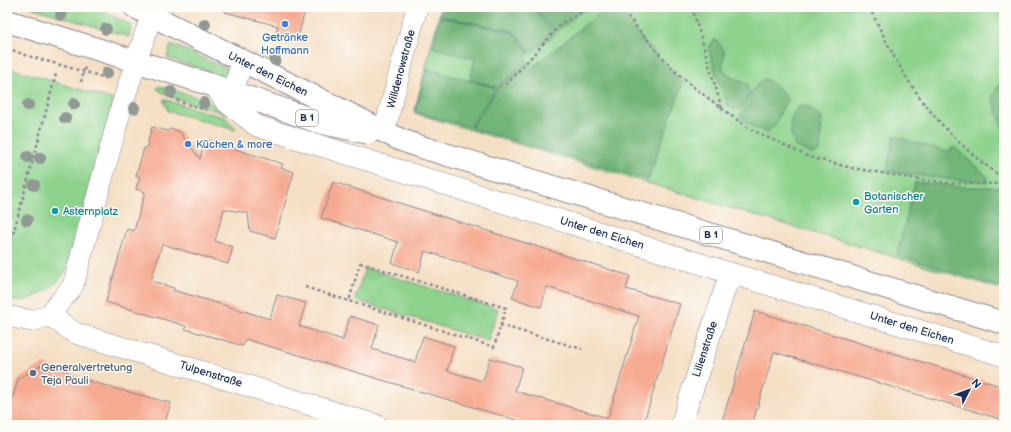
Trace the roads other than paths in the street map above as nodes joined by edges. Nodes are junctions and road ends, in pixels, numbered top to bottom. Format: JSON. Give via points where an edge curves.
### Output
{"nodes":[{"id":1,"x":417,"y":7,"type":"edge"},
{"id":2,"x":147,"y":10,"type":"edge"},
{"id":3,"x":7,"y":21,"type":"edge"},
{"id":4,"x":136,"y":61,"type":"junction"},
{"id":5,"x":242,"y":62,"type":"junction"},
{"id":6,"x":224,"y":89,"type":"junction"},
{"id":7,"x":393,"y":135,"type":"junction"},
{"id":8,"x":730,"y":273,"type":"junction"},
{"id":9,"x":49,"y":315,"type":"junction"},
{"id":10,"x":7,"y":316,"type":"edge"},
{"id":11,"x":1004,"y":323,"type":"edge"},
{"id":12,"x":1004,"y":356,"type":"edge"},
{"id":13,"x":376,"y":425,"type":"edge"},
{"id":14,"x":681,"y":425,"type":"edge"}],
"edges":[{"from":1,"to":7,"type":"street","name":"Willdenowstraße"},
{"from":2,"to":4,"type":"street"},
{"from":2,"to":5,"type":"main road","name":"Unter den Eichen","number":"B 1"},
{"from":3,"to":4,"type":"main road","name":"Unter den Eichen","number":"B 1"},
{"from":4,"to":6,"type":"main road","name":"Unter den Eichen","number":"B 1"},
{"from":4,"to":9,"type":"street","via":[[73,286]]},
{"from":5,"to":6,"type":"street"},
{"from":5,"to":7,"type":"main road","name":"Unter den Eichen","number":"B 1"},
{"from":6,"to":7,"type":"main road","name":"Unter den Eichen","number":"B 1","via":[[322,123]]},
{"from":6,"to":8,"type":"street","name":"Unter den Eichen","via":[[225,101],[257,126]]},
{"from":7,"to":11,"type":"main road","name":"Unter den Eichen","number":"B 1","via":[[418,146]]},
{"from":8,"to":12,"type":"street","name":"Unter den Eichen"},
{"from":8,"to":14,"type":"street","name":"Lilienstraße"},
{"from":9,"to":10,"type":"street","via":[[32,321]]},
{"from":9,"to":13,"type":"street","name":"Tulpenstraße","via":[[75,333]]}]}
